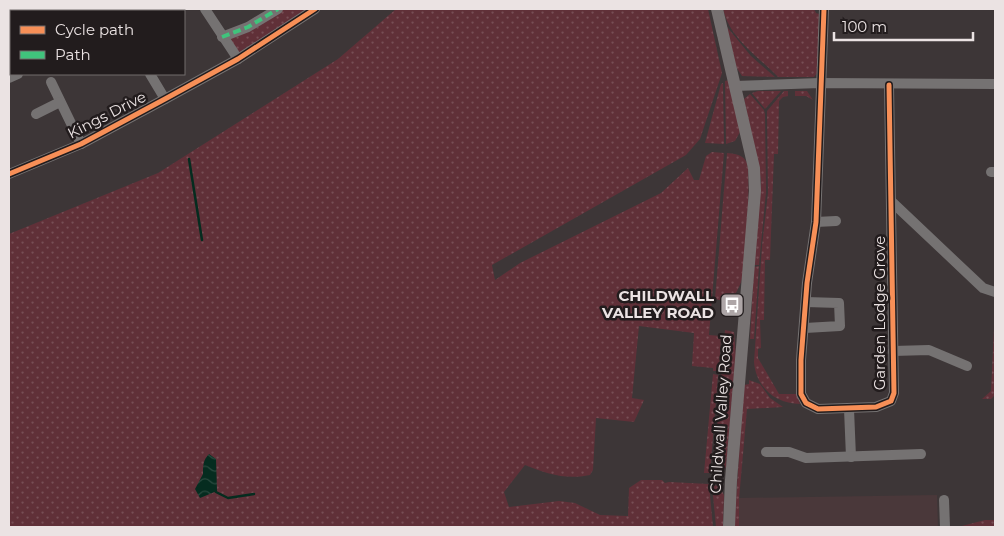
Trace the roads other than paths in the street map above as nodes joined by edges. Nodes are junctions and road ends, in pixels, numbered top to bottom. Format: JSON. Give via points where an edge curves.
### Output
{"nodes":[{"id":1,"x":205,"y":9,"type":"edge"},
{"id":2,"x":278,"y":9,"type":"edge"},
{"id":3,"x":315,"y":9,"type":"edge"},
{"id":4,"x":717,"y":9,"type":"edge"},
{"id":5,"x":824,"y":9,"type":"edge"},
{"id":6,"x":222,"y":36,"type":"junction"},
{"id":7,"x":238,"y":59,"type":"junction"},
{"id":8,"x":151,"y":75,"type":"edge"},
{"id":9,"x":50,"y":82,"type":"dead end"},
{"id":10,"x":820,"y":83,"type":"junction"},
{"id":11,"x":995,"y":84,"type":"edge"},
{"id":12,"x":889,"y":85,"type":"junction"},
{"id":13,"x":735,"y":86,"type":"junction"},
{"id":14,"x":165,"y":99,"type":"junction"},
{"id":15,"x":60,"y":102,"type":"junction"},
{"id":16,"x":36,"y":114,"type":"dead end"},
{"id":17,"x":81,"y":144,"type":"junction"},
{"id":18,"x":9,"y":174,"type":"edge"},
{"id":19,"x":892,"y":202,"type":"junction"},
{"id":20,"x":836,"y":221,"type":"dead end"},
{"id":21,"x":816,"y":222,"type":"junction"},
{"id":22,"x":995,"y":292,"type":"edge"},
{"id":23,"x":806,"y":302,"type":"junction"},
{"id":24,"x":805,"y":328,"type":"junction"},
{"id":25,"x":893,"y":351,"type":"junction"},
{"id":26,"x":967,"y":366,"type":"dead end"},
{"id":27,"x":850,"y":409,"type":"junction"},
{"id":28,"x":766,"y":452,"type":"dead end"},
{"id":29,"x":921,"y":454,"type":"dead end"},
{"id":30,"x":851,"y":457,"type":"junction"},
{"id":31,"x":944,"y":500,"type":"dead end"},
{"id":32,"x":729,"y":527,"type":"edge"},
{"id":33,"x":945,"y":527,"type":"edge"}],
"edges":[{"from":1,"to":6,"type":"street"},
{"from":2,"to":6,"type":"street","via":[[248,27]]},
{"from":3,"to":7,"type":"street","name":"Kings Drive"},
{"from":4,"to":13,"type":"main road","name":"Childwall Valley Road"},
{"from":5,"to":10,"type":"street","name":"Garden Lodge Grove"},
{"from":6,"to":7,"type":"street"},
{"from":7,"to":14,"type":"street","name":"Kings Drive"},
{"from":8,"to":14,"type":"street"},
{"from":9,"to":15,"type":"street"},
{"from":10,"to":12,"type":"street"},
{"from":10,"to":13,"type":"street"},
{"from":10,"to":21,"type":"street","name":"Garden Lodge Grove"},
{"from":11,"to":12,"type":"street"},
{"from":12,"to":19,"type":"street","name":"Garden Lodge Grove"},
{"from":13,"to":32,"type":"main road","name":"Childwall Valley Road","via":[[754,168],[755,191]]},
{"from":14,"to":17,"type":"street","name":"Kings Drive"},
{"from":15,"to":16,"type":"street"},
{"from":15,"to":17,"type":"street"},
{"from":17,"to":18,"type":"street","name":"Kings Drive"},
{"from":19,"to":22,"type":"street","via":[[983,288]]},
{"from":19,"to":25,"type":"street","name":"Garden Lodge Grove"},
{"from":20,"to":21,"type":"street"},
{"from":21,"to":23,"type":"street","name":"Garden Lodge Grove"},
{"from":23,"to":24,"type":"street","name":"Garden Lodge Grove"},
{"from":23,"to":24,"type":"street","via":[[839,303],[840,326]]},
{"from":24,"to":27,"type":"street","name":"Garden Lodge Grove","via":[[801,394],[806,403],[818,409]]},
{"from":25,"to":26,"type":"street","via":[[929,350]]},
{"from":25,"to":27,"type":"street","name":"Garden Lodge Grove","via":[[894,393],[891,401],[876,407]]},
{"from":27,"to":30,"type":"street"},
{"from":28,"to":30,"type":"street","via":[[789,452],[806,458]]},
{"from":29,"to":30,"type":"street"},
{"from":31,"to":33,"type":"street"}]}
